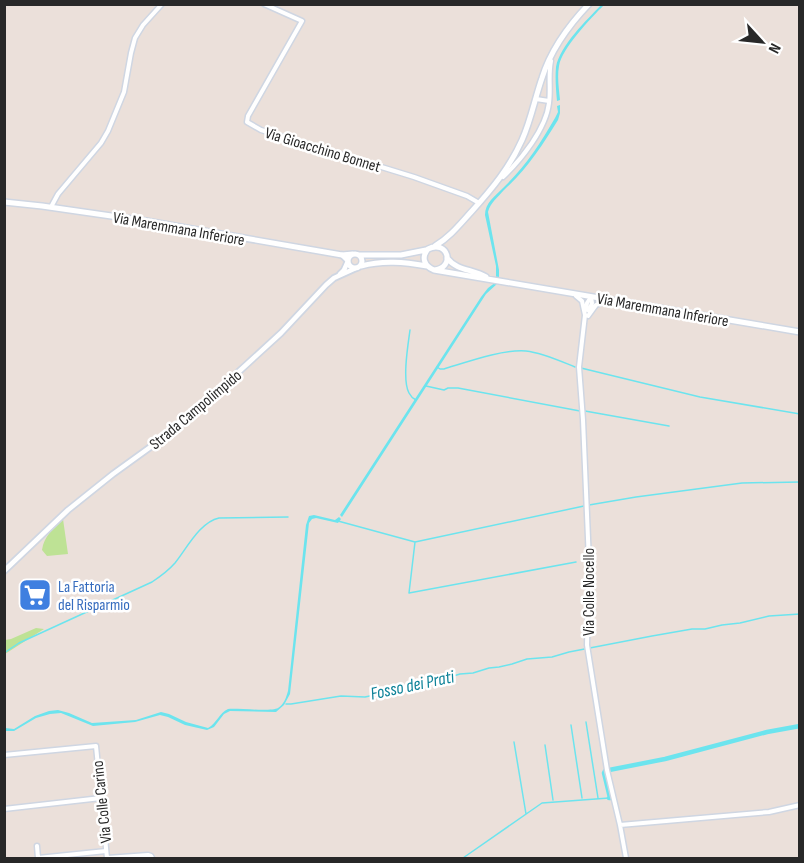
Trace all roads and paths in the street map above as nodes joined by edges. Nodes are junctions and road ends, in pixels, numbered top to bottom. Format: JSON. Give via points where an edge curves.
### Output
{"nodes":[{"id":1,"x":162,"y":4,"type":"edge"},
{"id":2,"x":264,"y":4,"type":"edge"},
{"id":3,"x":589,"y":4,"type":"edge"},
{"id":4,"x":553,"y":52,"type":"junction"},
{"id":5,"x":536,"y":99,"type":"junction"},
{"id":6,"x":549,"y":101,"type":"junction"},
{"id":7,"x":498,"y":181,"type":"junction"},
{"id":8,"x":4,"y":202,"type":"edge"},
{"id":9,"x":479,"y":203,"type":"junction"},
{"id":10,"x":51,"y":207,"type":"junction"},
{"id":11,"x":450,"y":236,"type":"junction"},
{"id":12,"x":431,"y":248,"type":"junction"},
{"id":13,"x":342,"y":255,"type":"junction"},
{"id":14,"x":356,"y":255,"type":"junction"},
{"id":15,"x":446,"y":255,"type":"junction"},
{"id":16,"x":348,"y":261,"type":"junction"},
{"id":17,"x":427,"y":266,"type":"junction"},
{"id":18,"x":358,"y":267,"type":"junction"},
{"id":19,"x":434,"y":270,"type":"junction"},
{"id":20,"x":334,"y":278,"type":"junction"},
{"id":21,"x":490,"y":279,"type":"junction"},
{"id":22,"x":573,"y":294,"type":"junction"},
{"id":23,"x":591,"y":297,"type":"junction"},
{"id":24,"x":610,"y":300,"type":"junction"},
{"id":25,"x":586,"y":315,"type":"junction"},
{"id":26,"x":800,"y":332,"type":"edge"},
{"id":27,"x":4,"y":572,"type":"edge"},
{"id":28,"x":4,"y":755,"type":"edge"},
{"id":29,"x":101,"y":798,"type":"junction"},
{"id":30,"x":800,"y":805,"type":"edge"},
{"id":31,"x":4,"y":809,"type":"edge"},
{"id":32,"x":620,"y":825,"type":"junction"},
{"id":33,"x":36,"y":846,"type":"dead end"},
{"id":34,"x":106,"y":851,"type":"junction"},
{"id":35,"x":107,"y":858,"type":"edge"},
{"id":36,"x":152,"y":858,"type":"edge"},
{"id":37,"x":626,"y":858,"type":"edge"}],
"edges":[{"from":1,"to":10,"type":"street","via":[[135,38],[124,92],[110,129]]},
{"from":2,"to":9,"type":"street","name":"Via Gioacchino Bonnet","via":[[302,21],[247,122],[261,130],[414,177]]},
{"from":3,"to":4,"type":"main road"},
{"from":4,"to":5,"type":"main road"},
{"from":4,"to":6,"type":"street"},
{"from":5,"to":6,"type":"street"},
{"from":5,"to":7,"type":"main road","via":[[523,139]]},
{"from":6,"to":7,"type":"street","via":[[533,140]]},
{"from":7,"to":9,"type":"main road"},
{"from":8,"to":10,"type":"main road","name":"Via Maremmana Inferiore"},
{"from":9,"to":11,"type":"main road"},
{"from":10,"to":13,"type":"main road","name":"Via Maremmana Inferiore"},
{"from":11,"to":12,"type":"main road"},
{"from":11,"to":15,"type":"main road"},
{"from":12,"to":14,"type":"main road","name":"Via Maremmana Inferiore","via":[[406,255]]},
{"from":12,"to":15,"type":"main road","via":[[440,248]]},
{"from":12,"to":17,"type":"main road","via":[[424,256]]},
{"from":13,"to":14,"type":"main road","name":"Via Maremmana Inferiore"},
{"from":13,"to":16,"type":"street"},
{"from":14,"to":16,"type":"main road"},
{"from":14,"to":18,"type":"main road","via":[[362,259]]},
{"from":15,"to":19,"type":"main road","via":[[444,267]]},
{"from":15,"to":21,"type":"main road","name":"Via Maremmana Inferiore","via":[[457,267]]},
{"from":16,"to":18,"type":"main road","via":[[352,267]]},
{"from":16,"to":20,"type":"street"},
{"from":17,"to":18,"type":"main road","via":[[390,261]]},
{"from":17,"to":19,"type":"main road"},
{"from":18,"to":20,"type":"street","name":"Strada Campolimpido"},
{"from":19,"to":21,"type":"main road","name":"Via Maremmana Inferiore"},
{"from":20,"to":27,"type":"street","name":"Strada Campolimpido","via":[[271,343],[187,419],[68,510]]},
{"from":21,"to":22,"type":"main road","name":"Via Maremmana Inferiore"},
{"from":22,"to":23,"type":"main road","name":"Via Maremmana Inferiore"},
{"from":22,"to":25,"type":"street","via":[[582,301]]},
{"from":23,"to":24,"type":"main road","name":"Via Maremmana Inferiore"},
{"from":23,"to":25,"type":"street","via":[[586,303]]},
{"from":24,"to":25,"type":"street","via":[[596,305]]},
{"from":24,"to":26,"type":"main road","name":"Via Maremmana Inferiore"},
{"from":25,"to":32,"type":"street","name":"Via Colle Nocello","via":[[579,367],[588,552],[587,645]]},
{"from":28,"to":29,"type":"street","name":"Via Colle Carino","via":[[96,746]]},
{"from":29,"to":31,"type":"street"},
{"from":29,"to":34,"type":"street","name":"Via Colle Carino"},
{"from":30,"to":32,"type":"street"},
{"from":32,"to":37,"type":"street","name":"Via Colle Nocello"},
{"from":33,"to":34,"type":"street","via":[[38,858]]},
{"from":34,"to":35,"type":"street","name":"Via Colle Carino"},
{"from":35,"to":36,"type":"street"}]}
